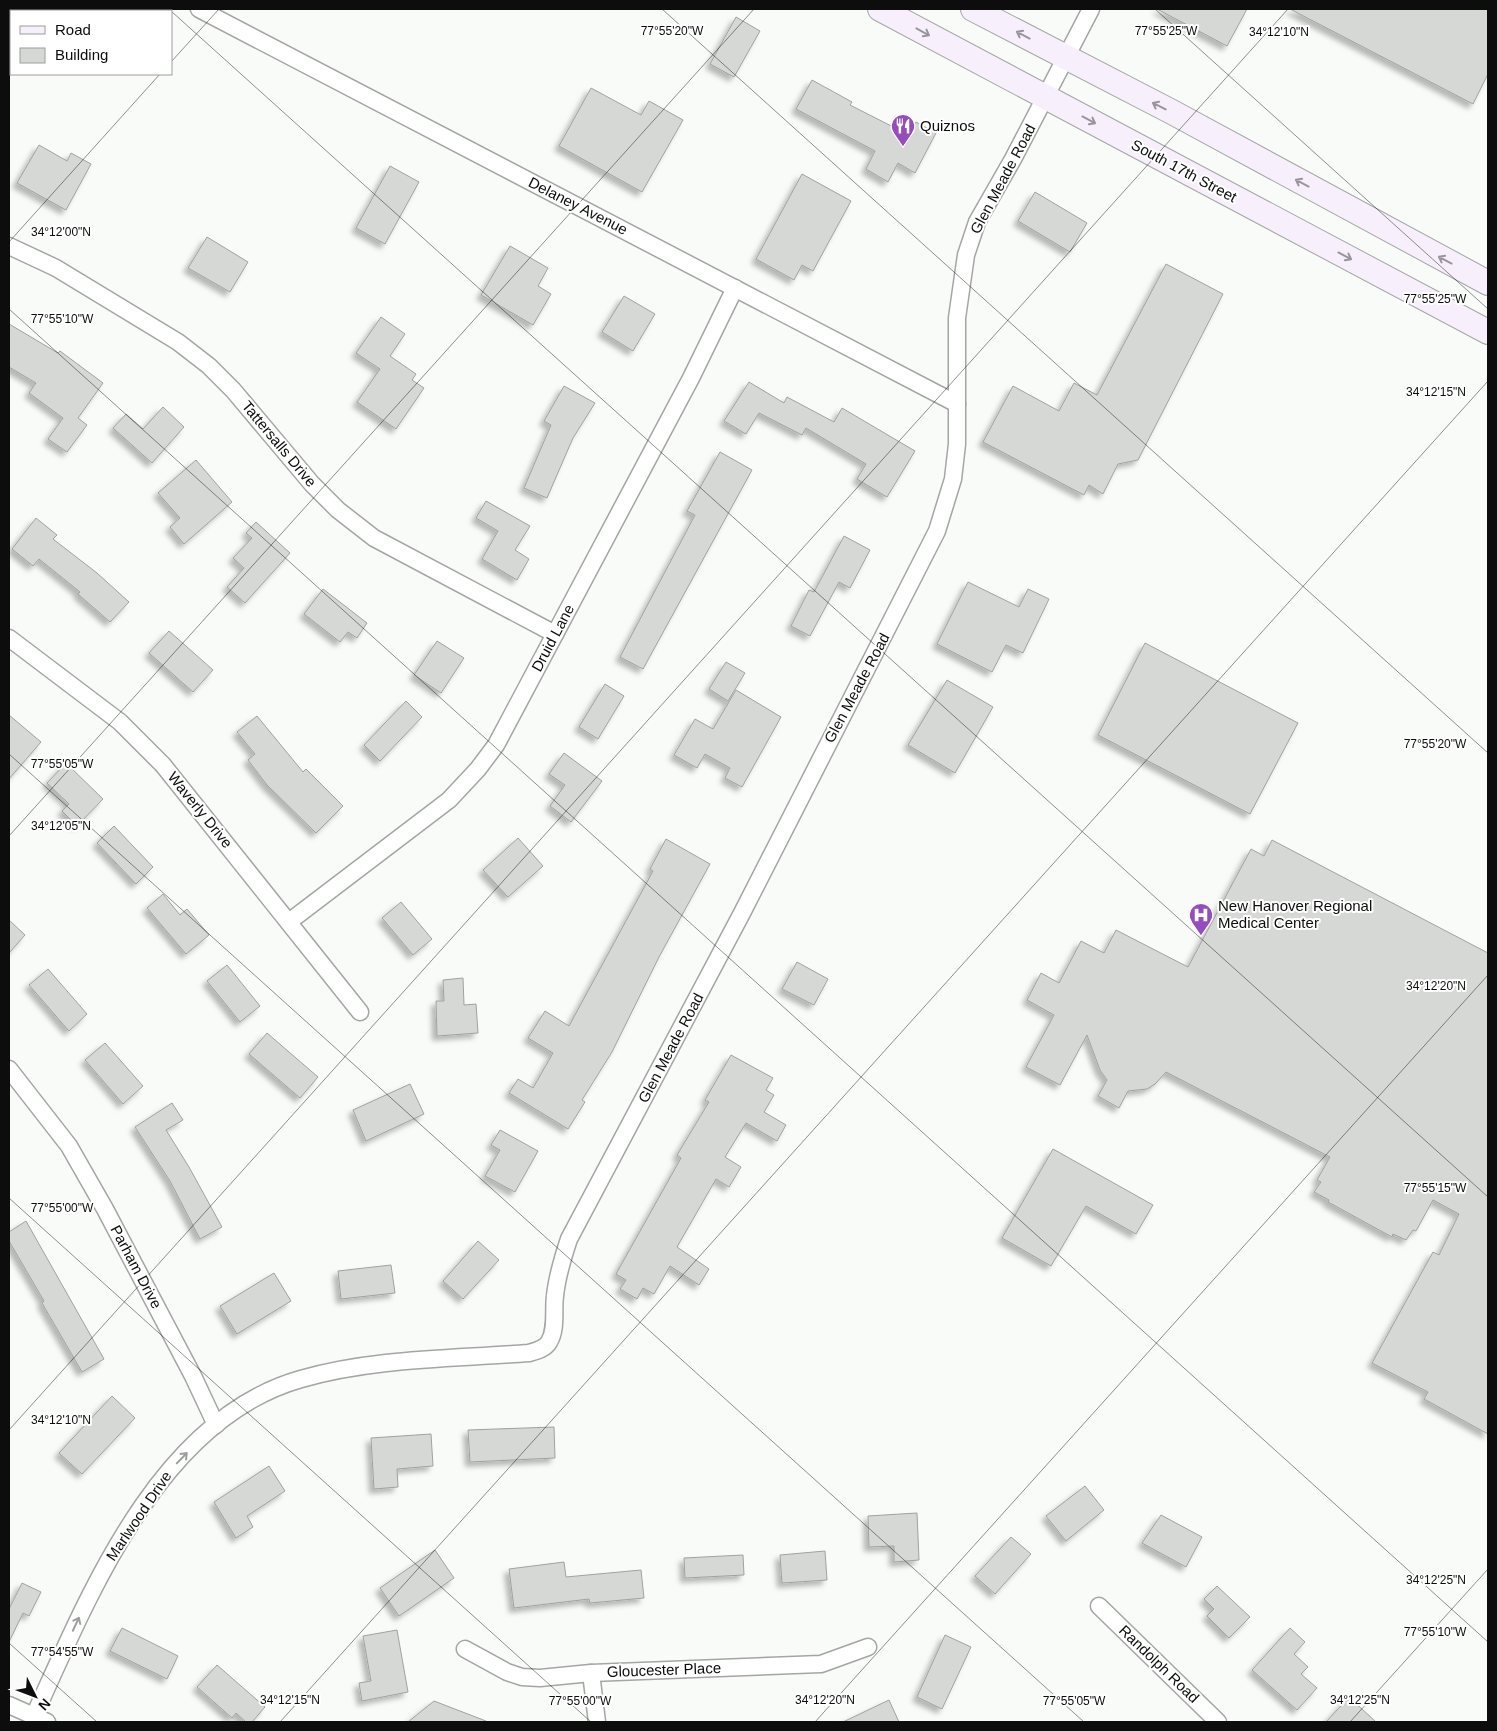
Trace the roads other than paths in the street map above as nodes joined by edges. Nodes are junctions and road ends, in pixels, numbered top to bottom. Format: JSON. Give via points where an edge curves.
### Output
{"nodes":[{"id":1,"x":199,"y":9,"type":"edge"},
{"id":2,"x":880,"y":9,"type":"edge"},
{"id":3,"x":973,"y":9,"type":"edge"},
{"id":4,"x":1091,"y":9,"type":"edge"},
{"id":5,"x":1066,"y":58,"type":"junction"},
{"id":6,"x":1046,"y":97,"type":"junction"},
{"id":7,"x":9,"y":246,"type":"edge"},
{"id":8,"x":1488,"y":283,"type":"edge"},
{"id":9,"x":735,"y":288,"type":"junction"},
{"id":10,"x":1488,"y":332,"type":"edge"},
{"id":11,"x":957,"y":404,"type":"junction"},
{"id":12,"x":555,"y":634,"type":"junction"},
{"id":13,"x":9,"y":638,"type":"edge"},
{"id":14,"x":290,"y":921,"type":"junction"},
{"id":15,"x":360,"y":1012,"type":"dead end"},
{"id":16,"x":9,"y":1068,"type":"edge"},
{"id":17,"x":546,"y":1346,"type":"joint"},
{"id":18,"x":216,"y":1425,"type":"junction"},
{"id":19,"x":1099,"y":1606,"type":"dead end"},
{"id":20,"x":868,"y":1647,"type":"dead end"},
{"id":21,"x":465,"y":1649,"type":"dead end"},
{"id":22,"x":591,"y":1673,"type":"junction"},
{"id":23,"x":9,"y":1705,"type":"edge"},
{"id":24,"x":41,"y":1719,"type":"edge"},
{"id":25,"x":597,"y":1722,"type":"edge"},
{"id":26,"x":1218,"y":1722,"type":"edge"}],
"edges":[{"from":1,"to":9,"type":"street","name":"Delaney Avenue"},
{"from":2,"to":6,"type":"main road","name":"South 17th Street","one_way":true},
{"from":5,"to":3,"type":"main road","one_way":true},
{"from":4,"to":5,"type":"street","name":"Glen Meade Road"},
{"from":5,"to":6,"type":"street","name":"Glen Meade Road"},
{"from":8,"to":5,"type":"main road","one_way":true},
{"from":6,"to":10,"type":"main road","name":"South 17th Street","one_way":true},
{"from":6,"to":11,"type":"street","name":"Glen Meade Road","via":[[977,222],[966,255],[957,318]]},
{"from":7,"to":12,"type":"street","name":"Tattersalls Drive","via":[[56,268],[178,342],[209,366],[312,484],[338,510],[374,538]]},
{"from":9,"to":11,"type":"street","name":"Delaney Avenue"},
{"from":9,"to":12,"type":"street","name":"Druid Lane","via":[[691,378]]},
{"from":11,"to":17,"type":"street","name":"Glen Meade Road","via":[[953,479],[937,531],[733,930],[569,1238],[560,1264],[553,1333]]},
{"from":12,"to":14,"type":"street","name":"Druid Lane","via":[[496,745],[478,769],[441,806]]},
{"from":13,"to":14,"type":"street","name":"Waverly Drive","via":[[136,736]]},
{"from":14,"to":15,"type":"street","name":"Waverly Drive"},
{"from":16,"to":18,"type":"street","name":"Parham Drive","via":[[73,1154],[189,1367]]},
{"from":17,"to":18,"type":"street","name":"Marlwood Drive","via":[[529,1353],[358,1366],[324,1374],[276,1388]]},
{"from":24,"to":18,"type":"street","name":"Marlwood Drive","one_way":true,"via":[[88,1598],[114,1552],[144,1504],[172,1468]]},
{"from":19,"to":26,"type":"street","name":"Randolph Road"},
{"from":20,"to":22,"type":"street","name":"Gloucester Place","via":[[821,1664]]},
{"from":21,"to":22,"type":"street","name":"Gloucester Place","via":[[522,1677]]},
{"from":22,"to":25,"type":"street"},
{"from":23,"to":24,"type":"street"}]}
